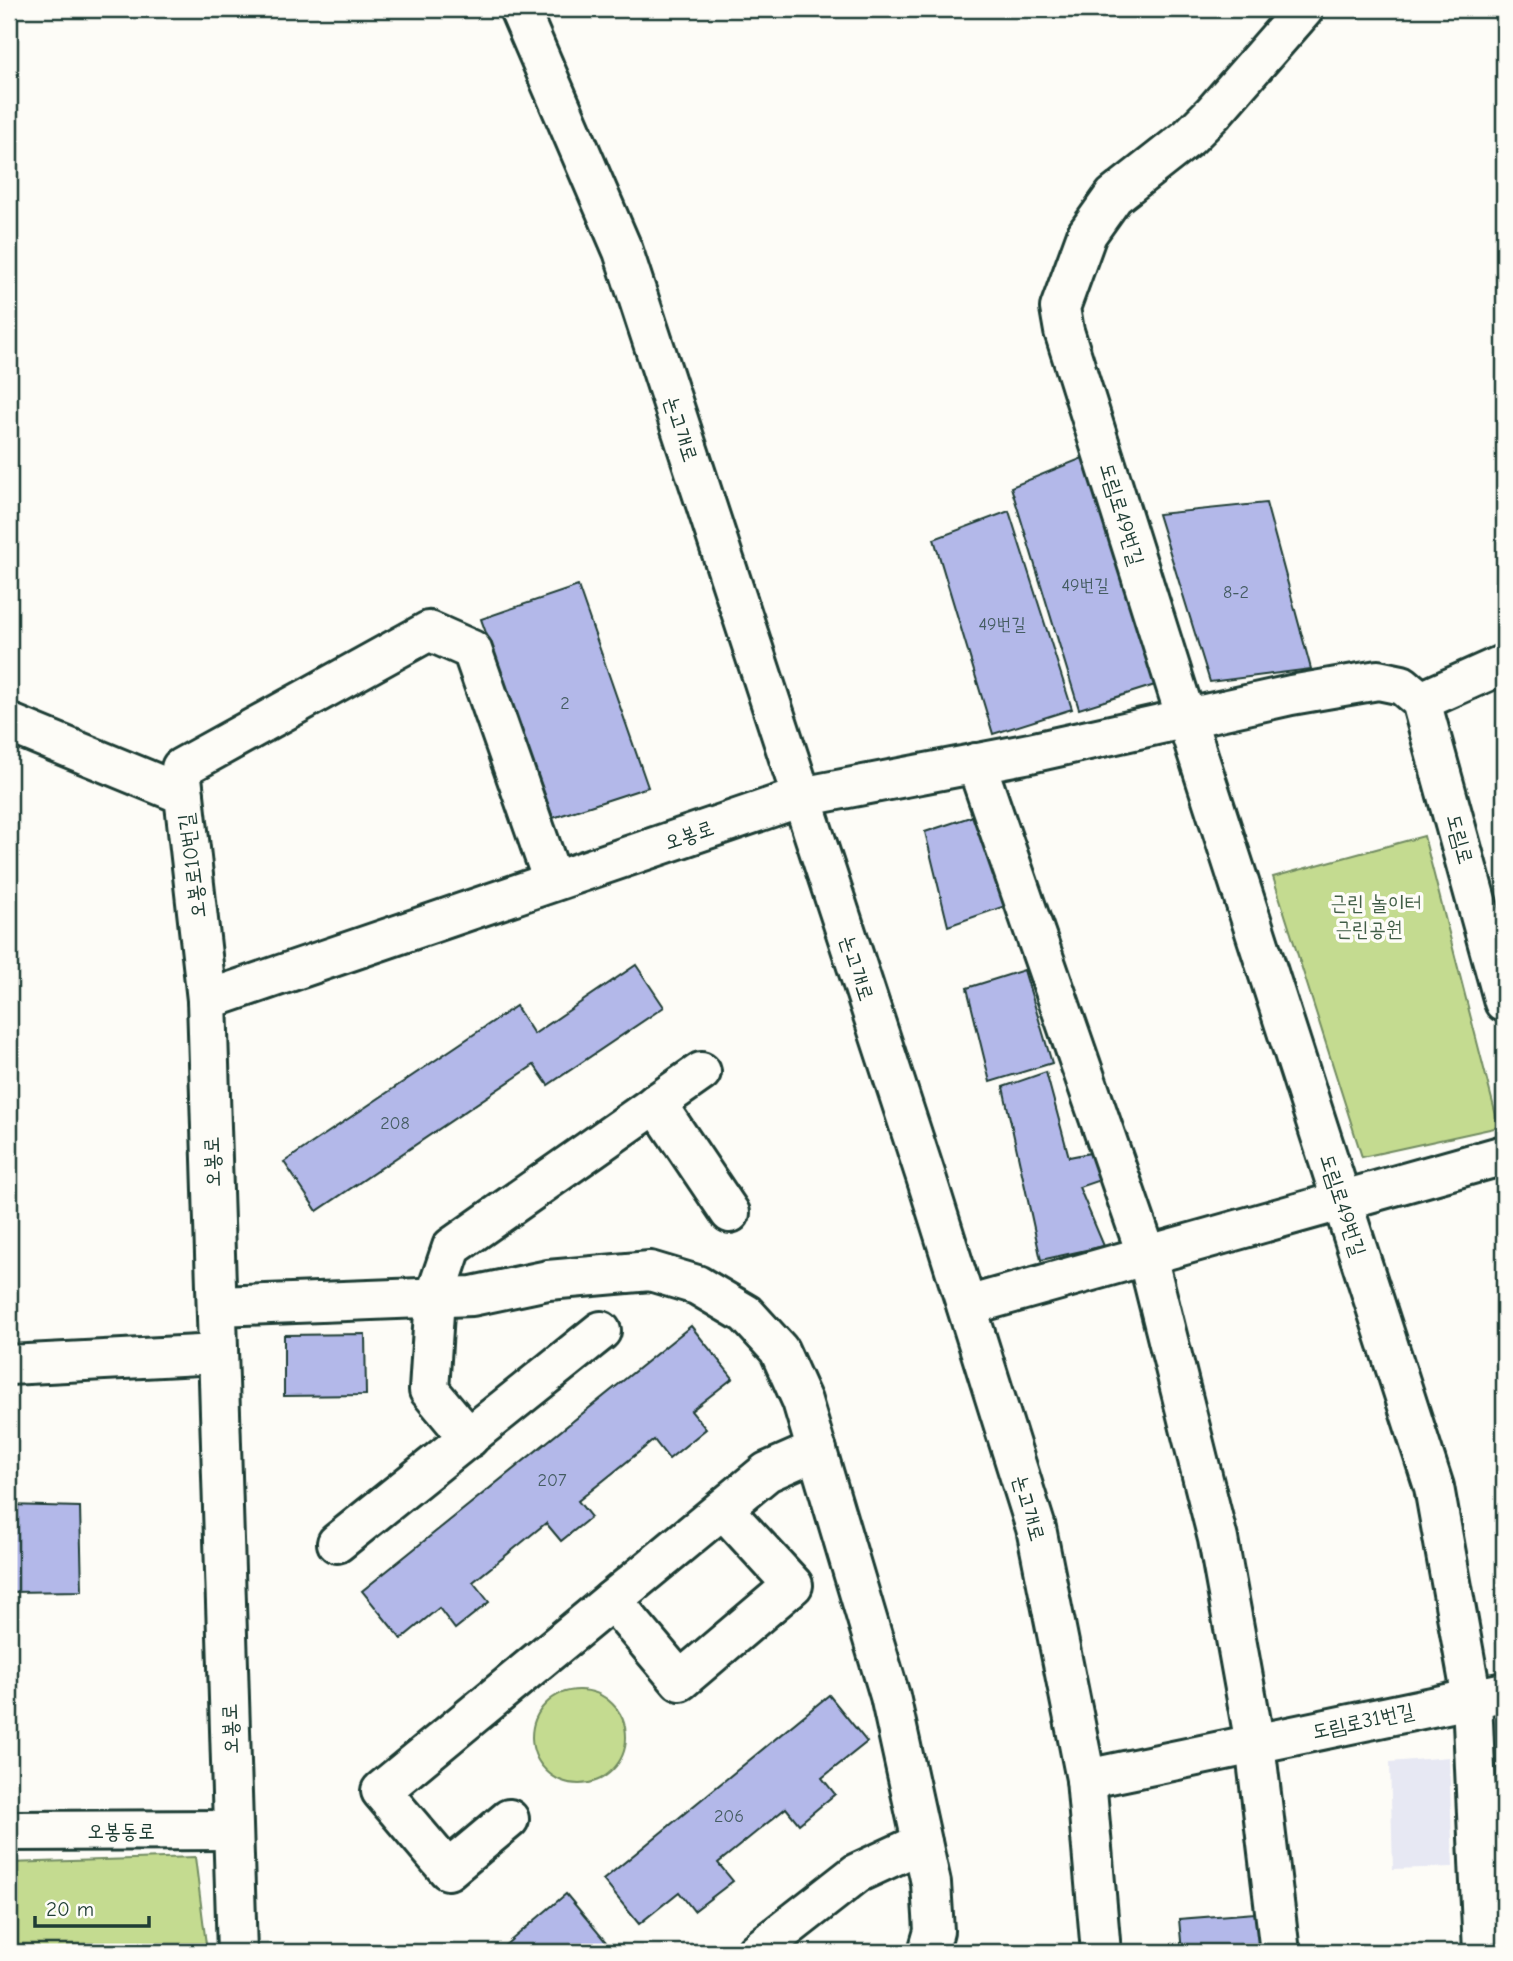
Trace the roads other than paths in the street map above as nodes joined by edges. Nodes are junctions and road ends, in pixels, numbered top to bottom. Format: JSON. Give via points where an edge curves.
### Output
{"nodes":[{"id":1,"x":519,"y":9,"type":"edge"},
{"id":2,"x":1304,"y":9,"type":"edge"},
{"id":3,"x":1504,"y":664,"type":"edge"},
{"id":4,"x":1412,"y":693,"type":"junction"},
{"id":5,"x":1186,"y":718,"type":"junction"},
{"id":6,"x":9,"y":723,"type":"edge"},
{"id":7,"x":976,"y":763,"type":"junction"},
{"id":8,"x":184,"y":795,"type":"junction"},
{"id":9,"x":801,"y":797,"type":"junction"},
{"id":10,"x":553,"y":881,"type":"junction"},
{"id":11,"x":207,"y":1000,"type":"junction"},
{"id":12,"x":1504,"y":1002,"type":"edge"},
{"id":13,"x":701,"y":1072,"type":"dead end"},
{"id":14,"x":656,"y":1103,"type":"junction"},
{"id":15,"x":1504,"y":1155,"type":"edge"},
{"id":16,"x":1342,"y":1202,"type":"junction"},
{"id":17,"x":730,"y":1213,"type":"dead end"},
{"id":18,"x":1147,"y":1256,"type":"junction"},
{"id":19,"x":435,"y":1297,"type":"junction"},
{"id":20,"x":217,"y":1306,"type":"junction"},
{"id":21,"x":967,"y":1306,"type":"junction"},
{"id":22,"x":601,"y":1331,"type":"dead end"},
{"id":23,"x":218,"y":1354,"type":"junction"},
{"id":24,"x":9,"y":1365,"type":"edge"},
{"id":25,"x":468,"y":1438,"type":"junction"},
{"id":26,"x":817,"y":1450,"type":"junction"},
{"id":27,"x":723,"y":1509,"type":"junction"},
{"id":28,"x":337,"y":1544,"type":"dead end"},
{"id":29,"x":612,"y":1600,"type":"junction"},
{"id":30,"x":1488,"y":1695,"type":"edge"},
{"id":31,"x":1255,"y":1744,"type":"junction"},
{"id":32,"x":1086,"y":1779,"type":"junction"},
{"id":33,"x":509,"y":1819,"type":"dead end"},
{"id":34,"x":233,"y":1830,"type":"junction"},
{"id":35,"x":9,"y":1831,"type":"edge"},
{"id":36,"x":922,"y":1843,"type":"junction"},
{"id":37,"x":237,"y":1952,"type":"edge"},
{"id":38,"x":756,"y":1952,"type":"edge"},
{"id":39,"x":928,"y":1952,"type":"edge"},
{"id":40,"x":1101,"y":1952,"type":"edge"},
{"id":41,"x":1280,"y":1952,"type":"edge"},
{"id":42,"x":1483,"y":1952,"type":"edge"}],
"edges":[{"from":1,"to":9,"type":"street","name":"논고개로","via":[[623,251]]},
{"from":2,"to":5,"type":"street","name":"도림로49번길","via":[[1189,137],[1114,196],[1087,234],[1060,308]]},
{"from":3,"to":4,"type":"street"},
{"from":4,"to":5,"type":"street","via":[[1378,680]]},
{"from":4,"to":12,"type":"street","name":"도림로"},
{"from":5,"to":7,"type":"street"},
{"from":5,"to":16,"type":"street","name":"도림로49번길"},
{"from":6,"to":8,"type":"street","name":"오봉로10번길"},
{"from":7,"to":9,"type":"street"},
{"from":7,"to":18,"type":"street"},
{"from":8,"to":10,"type":"street","via":[[181,768],[429,631],[472,650]]},
{"from":8,"to":11,"type":"street","name":"오봉로10번길"},
{"from":9,"to":10,"type":"street","name":"오봉로"},
{"from":9,"to":21,"type":"street","name":"논고개로"},
{"from":10,"to":11,"type":"street","name":"오봉로"},
{"from":11,"to":20,"type":"street","name":"오봉로"},
{"from":13,"to":14,"type":"street"},
{"from":14,"to":17,"type":"street"},
{"from":14,"to":19,"type":"street","via":[[452,1247]]},
{"from":15,"to":16,"type":"street"},
{"from":16,"to":18,"type":"street"},
{"from":16,"to":30,"type":"street","name":"도림로49번길","via":[[1434,1486]]},
{"from":18,"to":21,"type":"street"},
{"from":18,"to":31,"type":"street","via":[[1218,1539]]},
{"from":19,"to":20,"type":"street"},
{"from":19,"to":25,"type":"street","via":[[429,1390]]},
{"from":19,"to":26,"type":"street","via":[[650,1271],[697,1284],[746,1314],[779,1350]]},
{"from":20,"to":23,"type":"street","name":"오봉로"},
{"from":21,"to":32,"type":"street","name":"논고개로","via":[[1036,1528]]},
{"from":22,"to":25,"type":"street"},
{"from":23,"to":24,"type":"street"},
{"from":23,"to":34,"type":"street","name":"오봉로"},
{"from":25,"to":28,"type":"street"},
{"from":26,"to":27,"type":"street","via":[[767,1472]]},
{"from":26,"to":36,"type":"street","via":[[890,1696]]},
{"from":27,"to":29,"type":"street"},
{"from":27,"to":29,"type":"street","via":[[793,1585],[680,1681]]},
{"from":29,"to":33,"type":"street","via":[[381,1791],[448,1870]]},
{"from":30,"to":31,"type":"street","name":"도림로31번길"},
{"from":30,"to":42,"type":"street"},
{"from":31,"to":32,"type":"street","name":"도림로31번길"},
{"from":31,"to":41,"type":"street"},
{"from":32,"to":40,"type":"street","name":"논고개로"},
{"from":34,"to":35,"type":"street","name":"오봉동로"},
{"from":34,"to":37,"type":"street","name":"오봉로"},
{"from":36,"to":38,"type":"street","via":[[857,1873]]},
{"from":36,"to":39,"type":"street","via":[[931,1882],[934,1931]]}]}
